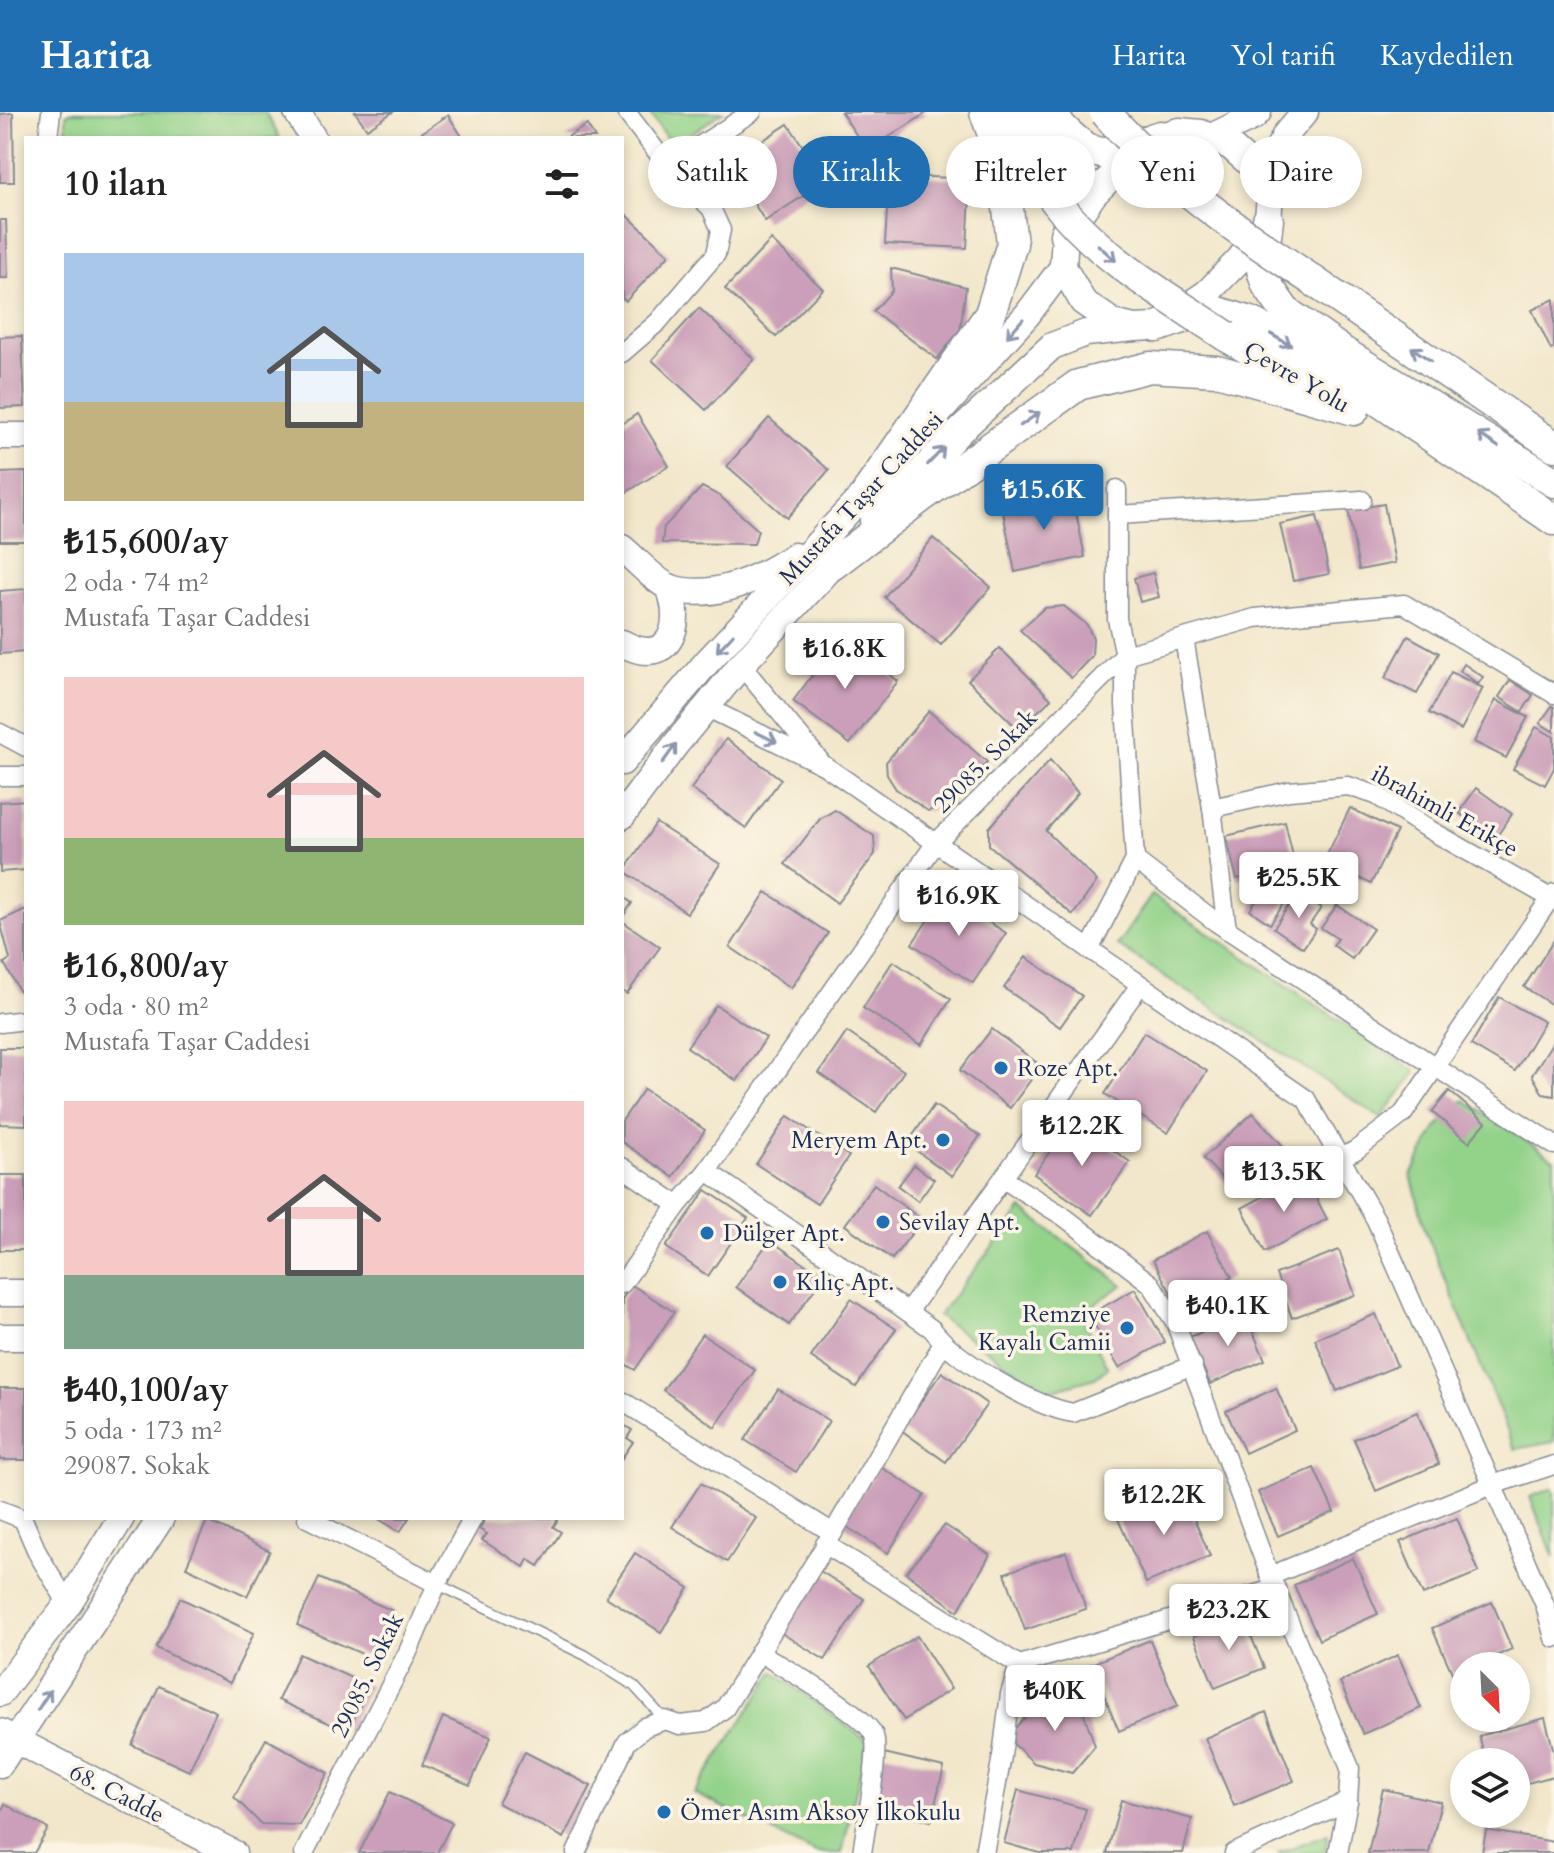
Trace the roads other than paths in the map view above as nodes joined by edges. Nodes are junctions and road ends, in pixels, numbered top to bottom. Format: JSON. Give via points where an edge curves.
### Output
{"nodes":[{"id":1,"x":51,"y":112,"type":"edge"},
{"id":2,"x":297,"y":112,"type":"edge"},
{"id":3,"x":626,"y":112,"type":"edge"},
{"id":4,"x":752,"y":112,"type":"edge"},
{"id":5,"x":985,"y":112,"type":"edge"},
{"id":6,"x":994,"y":112,"type":"edge"},
{"id":7,"x":1021,"y":112,"type":"edge"},
{"id":8,"x":1048,"y":112,"type":"edge"},
{"id":9,"x":1105,"y":112,"type":"edge"},
{"id":10,"x":1258,"y":112,"type":"edge"},
{"id":11,"x":1305,"y":112,"type":"edge"},
{"id":12,"x":48,"y":136,"type":"edge"},
{"id":13,"x":312,"y":136,"type":"edge"},
{"id":14,"x":715,"y":136,"type":"edge"},
{"id":15,"x":1160,"y":136,"type":"edge"},
{"id":16,"x":1208,"y":136,"type":"edge"},
{"id":17,"x":1213,"y":136,"type":"edge"},
{"id":18,"x":1285,"y":136,"type":"edge"},
{"id":19,"x":648,"y":140,"type":"edge"},
{"id":20,"x":1111,"y":151,"type":"edge"},
{"id":21,"x":1111,"y":177,"type":"edge"},
{"id":22,"x":711,"y":208,"type":"edge"},
{"id":23,"x":1269,"y":208,"type":"edge"},
{"id":24,"x":1268,"y":220,"type":"junction"},
{"id":25,"x":1065,"y":235,"type":"junction"},
{"id":26,"x":1063,"y":267,"type":"junction"},
{"id":27,"x":1146,"y":327,"type":"junction"},
{"id":28,"x":624,"y":351,"type":"edge"},
{"id":29,"x":1354,"y":410,"type":"junction"},
{"id":30,"x":0,"y":436,"type":"edge"},
{"id":31,"x":24,"y":436,"type":"edge"},
{"id":32,"x":1554,"y":446,"type":"edge"},
{"id":33,"x":1554,"y":482,"type":"edge"},
{"id":34,"x":869,"y":489,"type":"junction"},
{"id":35,"x":1117,"y":489,"type":"dead end"},
{"id":36,"x":1362,"y":500,"type":"dead end"},
{"id":37,"x":1117,"y":515,"type":"junction"},
{"id":38,"x":1554,"y":520,"type":"edge"},
{"id":39,"x":827,"y":534,"type":"junction"},
{"id":40,"x":1554,"y":540,"type":"edge"},
{"id":41,"x":624,"y":550,"type":"edge"},
{"id":42,"x":832,"y":565,"type":"junction"},
{"id":43,"x":669,"y":587,"type":"junction"},
{"id":44,"x":1184,"y":638,"type":"junction"},
{"id":45,"x":624,"y":644,"type":"edge"},
{"id":46,"x":1125,"y":655,"type":"junction"},
{"id":47,"x":741,"y":665,"type":"junction"},
{"id":48,"x":1554,"y":694,"type":"edge"},
{"id":49,"x":708,"y":708,"type":"junction"},
{"id":50,"x":0,"y":733,"type":"edge"},
{"id":51,"x":24,"y":746,"type":"edge"},
{"id":52,"x":624,"y":760,"type":"edge"},
{"id":53,"x":825,"y":766,"type":"junction"},
{"id":54,"x":0,"y":776,"type":"edge"},
{"id":55,"x":24,"y":776,"type":"edge"},
{"id":56,"x":1212,"y":808,"type":"junction"},
{"id":57,"x":624,"y":813,"type":"edge"},
{"id":58,"x":935,"y":844,"type":"junction"},
{"id":59,"x":1135,"y":860,"type":"junction"},
{"id":60,"x":1553,"y":897,"type":"edge"},
{"id":61,"x":1227,"y":930,"type":"junction"},
{"id":62,"x":1089,"y":950,"type":"junction"},
{"id":63,"x":1140,"y":985,"type":"junction"},
{"id":64,"x":24,"y":1020,"type":"edge"},
{"id":65,"x":0,"y":1023,"type":"edge"},
{"id":66,"x":1434,"y":1067,"type":"junction"},
{"id":67,"x":1554,"y":1145,"type":"edge"},
{"id":68,"x":1340,"y":1158,"type":"junction"},
{"id":69,"x":624,"y":1168,"type":"edge"},
{"id":70,"x":707,"y":1171,"type":"junction"},
{"id":71,"x":1003,"y":1179,"type":"junction"},
{"id":72,"x":678,"y":1205,"type":"junction"},
{"id":73,"x":624,"y":1281,"type":"edge"},
{"id":74,"x":0,"y":1293,"type":"edge"},
{"id":75,"x":24,"y":1293,"type":"edge"},
{"id":76,"x":908,"y":1312,"type":"junction"},
{"id":77,"x":0,"y":1337,"type":"edge"},
{"id":78,"x":24,"y":1337,"type":"edge"},
{"id":79,"x":943,"y":1343,"type":"junction"},
{"id":80,"x":1193,"y":1365,"type":"junction"},
{"id":81,"x":624,"y":1402,"type":"edge"},
{"id":82,"x":1554,"y":1466,"type":"edge"},
{"id":83,"x":1492,"y":1485,"type":"junction"},
{"id":84,"x":0,"y":1510,"type":"edge"},
{"id":85,"x":120,"y":1520,"type":"edge"},
{"id":86,"x":160,"y":1520,"type":"edge"},
{"id":87,"x":311,"y":1520,"type":"edge"},
{"id":88,"x":472,"y":1520,"type":"edge"},
{"id":89,"x":829,"y":1538,"type":"junction"},
{"id":90,"x":1273,"y":1582,"type":"junction"},
{"id":91,"x":437,"y":1584,"type":"junction"},
{"id":92,"x":68,"y":1604,"type":"junction"},
{"id":93,"x":1554,"y":1638,"type":"edge"},
{"id":94,"x":759,"y":1652,"type":"junction"},
{"id":95,"x":1019,"y":1665,"type":"junction"},
{"id":96,"x":0,"y":1693,"type":"edge"},
{"id":97,"x":665,"y":1720,"type":"junction"},
{"id":98,"x":9,"y":1737,"type":"edge"},
{"id":99,"x":0,"y":1764,"type":"edge"},
{"id":100,"x":1348,"y":1801,"type":"junction"},
{"id":101,"x":233,"y":1853,"type":"edge"},
{"id":102,"x":304,"y":1853,"type":"edge"},
{"id":103,"x":576,"y":1853,"type":"edge"},
{"id":104,"x":862,"y":1853,"type":"edge"},
{"id":105,"x":984,"y":1853,"type":"edge"},
{"id":106,"x":1234,"y":1853,"type":"edge"},
{"id":107,"x":1338,"y":1853,"type":"edge"}],
"edges":[{"from":1,"to":12,"type":"street"},
{"from":2,"to":13,"type":"main road"},
{"from":3,"to":19,"type":"street"},
{"from":4,"to":14,"type":"street"},
{"from":5,"to":34,"type":"main road","via":[[1003,163],[1012,244],[990,314]]},
{"from":6,"to":29,"type":"main road","name":"Çevre Yolu","one_way":true,"bridge":true,"via":[[1066,215],[1124,267],[1226,336]]},
{"from":7,"to":25,"type":"main road","via":[[1057,164],[1072,198]]},
{"from":8,"to":20,"type":"main road","via":[[1085,146]]},
{"from":32,"to":9,"type":"main road","one_way":true,"bridge":true,"via":[[1222,220],[1135,146]]},
{"from":10,"to":17,"type":"main road"},
{"from":11,"to":18,"type":"main road"},
{"from":15,"to":16,"type":"main road","via":[[1179,131]]},
{"from":21,"to":25,"type":"main road"},
{"from":22,"to":28,"type":"street","via":[[721,230],[716,254],[658,322]]},
{"from":23,"to":24,"type":"main road"},
{"from":24,"to":27,"type":"main road","via":[[1207,293]]},
{"from":33,"to":24,"type":"main road","one_way":true,"via":[[1285,311],[1262,270]]},
{"from":25,"to":26,"type":"main road"},
{"from":26,"to":27,"type":"main road","via":[[1083,302],[1114,323]]},
{"from":26,"to":34,"type":"main road","name":"Mustafa Taşar Caddesi","one_way":true,"via":[[1027,315]]},
{"from":27,"to":38,"type":"main road","one_way":true,"via":[[1208,309],[1251,322],[1335,371]]},
{"from":42,"to":27,"type":"main road","name":"Mustafa Taşar Caddesi","one_way":true,"via":[[960,431],[1052,346],[1086,333]]},
{"from":29,"to":40,"type":"main road","name":"Çevre Yolu"},
{"from":42,"to":29,"type":"main road","one_way":true,"via":[[1078,385],[1150,367],[1217,371]]},
{"from":30,"to":31,"type":"main road"},
{"from":34,"to":39,"type":"main road","name":"Mustafa Taşar Caddesi"},
{"from":35,"to":37,"type":"street"},
{"from":36,"to":37,"type":"street"},
{"from":37,"to":46,"type":"street","via":[[1117,619]]},
{"from":39,"to":43,"type":"main road","via":[[769,573],[716,592]]},
{"from":39,"to":52,"type":"main road","name":"Mustafa Taşar Caddesi","one_way":true},
{"from":41,"to":43,"type":"main road"},
{"from":42,"to":47,"type":"main road","name":"Mustafa Taşar Caddesi"},
{"from":43,"to":45,"type":"main road","via":[[677,618],[666,645],[643,651]]},
{"from":44,"to":46,"type":"street","name":"29085. Sokak"},
{"from":44,"to":48,"type":"street","name":"29085. Sokak","via":[[1255,618],[1404,604]]},
{"from":44,"to":56,"type":"street"},
{"from":46,"to":58,"type":"street","name":"29085. Sokak"},
{"from":46,"to":59,"type":"street"},
{"from":47,"to":49,"type":"main road","name":"Mustafa Taşar Caddesi"},
{"from":47,"to":53,"type":"street"},
{"from":49,"to":53,"type":"street","one_way":true},
{"from":57,"to":49,"type":"main road","name":"Mustafa Taşar Caddesi","one_way":true},
{"from":50,"to":51,"type":"street"},
{"from":53,"to":58,"type":"street"},
{"from":54,"to":55,"type":"street"},
{"from":56,"to":60,"type":"street","name":"ibrahimli Erikçe","via":[[1289,791],[1348,786],[1376,795]]},
{"from":56,"to":61,"type":"street"},
{"from":58,"to":62,"type":"street"},
{"from":58,"to":70,"type":"street","name":"29085. Sokak"},
{"from":59,"to":61,"type":"street"},
{"from":59,"to":62,"type":"street"},
{"from":60,"to":66,"type":"street"},
{"from":61,"to":66,"type":"street"},
{"from":62,"to":63,"type":"street"},
{"from":63,"to":68,"type":"street","via":[[1306,1099]]},
{"from":63,"to":71,"type":"street"},
{"from":64,"to":65,"type":"street"},
{"from":66,"to":67,"type":"street"},
{"from":66,"to":68,"type":"street","via":[[1403,1114]]},
{"from":68,"to":83,"type":"street","via":[[1376,1220]]},
{"from":69,"to":72,"type":"street"},
{"from":70,"to":72,"type":"street","name":"29085. Sokak"},
{"from":70,"to":76,"type":"street"},
{"from":71,"to":76,"type":"street"},
{"from":71,"to":80,"type":"street","via":[[1063,1216],[1151,1284]]},
{"from":72,"to":73,"type":"street","name":"29085. Sokak"},
{"from":74,"to":75,"type":"main road"},
{"from":76,"to":79,"type":"street"},
{"from":77,"to":78,"type":"main road"},
{"from":79,"to":80,"type":"street","via":[[1015,1391],[1052,1410],[1073,1413]]},
{"from":79,"to":89,"type":"street"},
{"from":80,"to":90,"type":"street"},
{"from":81,"to":89,"type":"street"},
{"from":82,"to":83,"type":"street"},
{"from":83,"to":90,"type":"street"},
{"from":83,"to":93,"type":"street","via":[[1545,1605]]},
{"from":84,"to":92,"type":"street","via":[[23,1519]]},
{"from":85,"to":92,"type":"main road"},
{"from":98,"to":86,"type":"main road","one_way":true},
{"from":87,"to":91,"type":"street"},
{"from":88,"to":91,"type":"street","name":"29085. Sokak"},
{"from":89,"to":94,"type":"street"},
{"from":89,"to":95,"type":"street"},
{"from":90,"to":95,"type":"street"},
{"from":90,"to":100,"type":"street","via":[[1350,1768]]},
{"from":91,"to":97,"type":"lane","via":[[585,1655],[634,1686]]},
{"from":91,"to":102,"type":"street","name":"29085. Sokak","via":[[408,1652]]},
{"from":92,"to":96,"type":"main road"},
{"from":94,"to":97,"type":"street","via":[[725,1708],[706,1722],[680,1725]]},
{"from":94,"to":104,"type":"street","via":[[860,1718],[874,1736]]},
{"from":95,"to":105,"type":"street"},
{"from":97,"to":103,"type":"street","via":[[627,1742]]},
{"from":98,"to":99,"type":"main road"},
{"from":98,"to":101,"type":"main road","name":"68. Cadde"},
{"from":100,"to":106,"type":"street"},
{"from":100,"to":107,"type":"street"}]}
